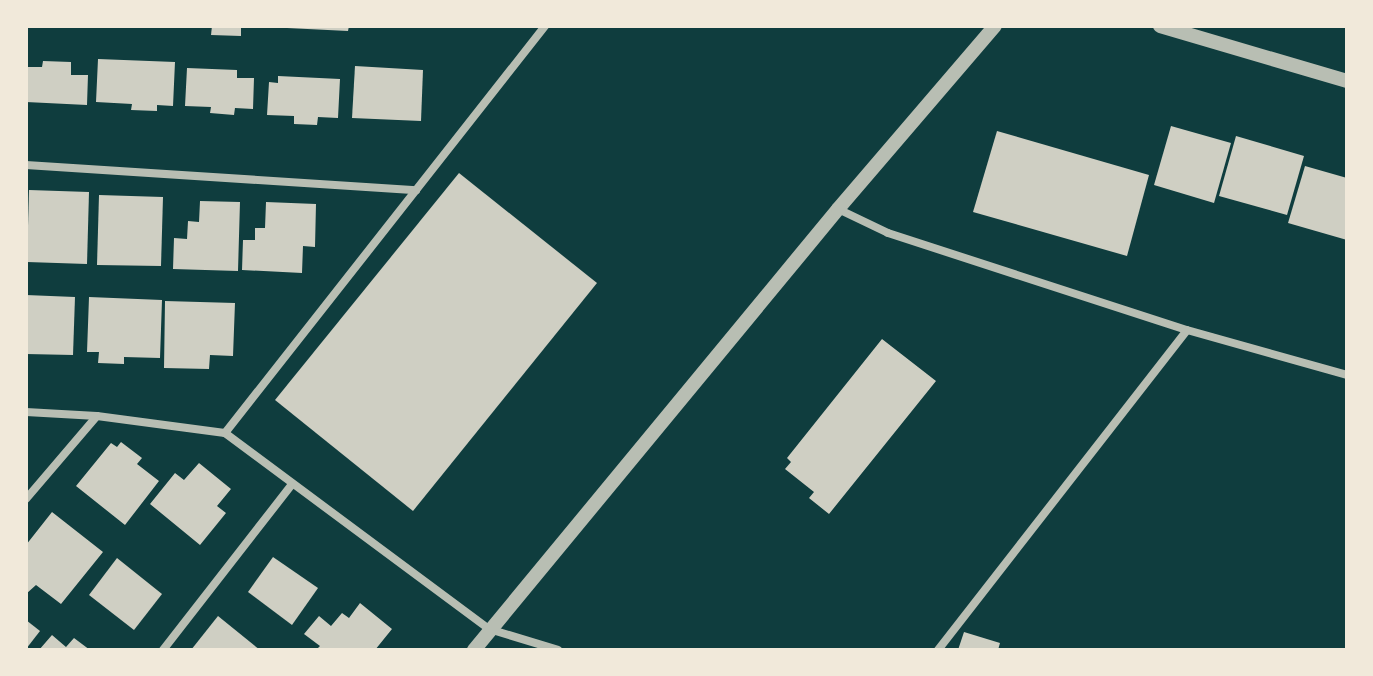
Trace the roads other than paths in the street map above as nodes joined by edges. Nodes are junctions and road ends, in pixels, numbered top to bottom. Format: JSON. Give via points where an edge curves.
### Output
{"nodes":[{"id":1,"x":545,"y":26,"type":"edge"},
{"id":2,"x":995,"y":26,"type":"edge"},
{"id":3,"x":1160,"y":26,"type":"edge"},
{"id":4,"x":1347,"y":81,"type":"edge"},
{"id":5,"x":26,"y":165,"type":"edge"},
{"id":6,"x":416,"y":190,"type":"junction"},
{"id":7,"x":838,"y":209,"type":"junction"},
{"id":8,"x":1187,"y":330,"type":"junction"},
{"id":9,"x":1347,"y":375,"type":"edge"},
{"id":10,"x":26,"y":412,"type":"edge"},
{"id":11,"x":97,"y":416,"type":"junction"},
{"id":12,"x":225,"y":433,"type":"junction"},
{"id":13,"x":292,"y":484,"type":"junction"},
{"id":14,"x":26,"y":499,"type":"edge"},
{"id":15,"x":489,"y":629,"type":"junction"},
{"id":16,"x":163,"y":650,"type":"edge"},
{"id":17,"x":474,"y":650,"type":"edge"},
{"id":18,"x":558,"y":650,"type":"edge"},
{"id":19,"x":938,"y":650,"type":"edge"}],
"edges":[{"from":1,"to":6,"type":"street"},
{"from":2,"to":7,"type":"street"},
{"from":3,"to":4,"type":"street"},
{"from":5,"to":6,"type":"street"},
{"from":6,"to":12,"type":"street"},
{"from":7,"to":8,"type":"street","via":[[888,233]]},
{"from":7,"to":15,"type":"street"},
{"from":8,"to":9,"type":"street"},
{"from":8,"to":19,"type":"street"},
{"from":10,"to":11,"type":"street"},
{"from":11,"to":12,"type":"street"},
{"from":11,"to":14,"type":"street"},
{"from":12,"to":13,"type":"street"},
{"from":13,"to":15,"type":"street"},
{"from":13,"to":16,"type":"street"},
{"from":15,"to":17,"type":"street"},
{"from":15,"to":18,"type":"street"}]}
